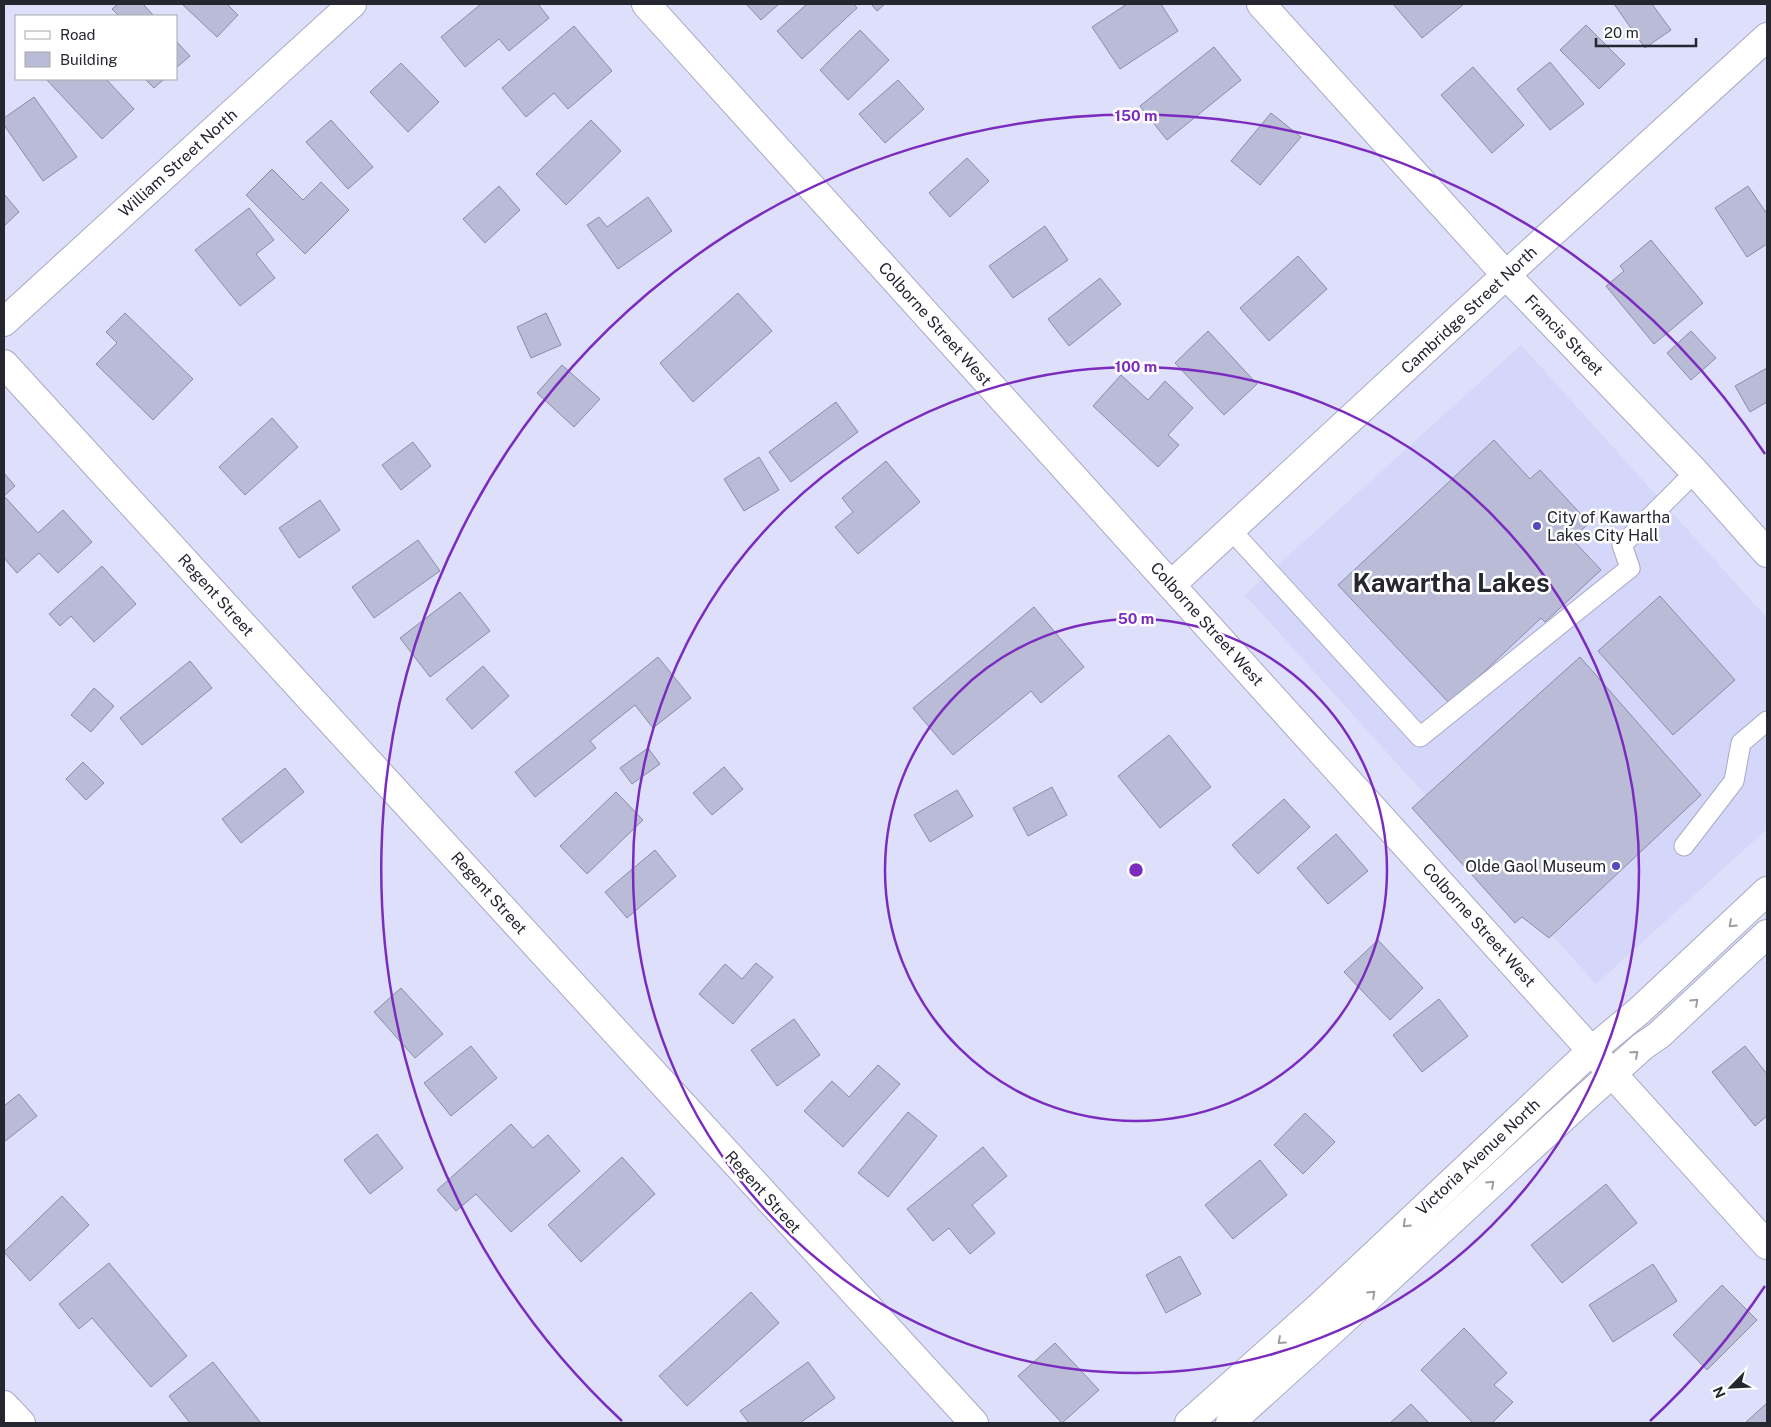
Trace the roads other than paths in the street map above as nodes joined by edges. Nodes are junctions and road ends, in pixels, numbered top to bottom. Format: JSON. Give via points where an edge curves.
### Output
{"nodes":[{"id":1,"x":352,"y":4,"type":"edge"},
{"id":2,"x":646,"y":4,"type":"edge"},
{"id":3,"x":1261,"y":4,"type":"edge"},
{"id":4,"x":1767,"y":38,"type":"edge"},
{"id":5,"x":1506,"y":275,"type":"junction"},
{"id":6,"x":4,"y":322,"type":"edge"},
{"id":7,"x":4,"y":364,"type":"edge"},
{"id":8,"x":1695,"y":472,"type":"junction"},
{"id":9,"x":1231,"y":530,"type":"junction"},
{"id":10,"x":1767,"y":553,"type":"edge"},
{"id":11,"x":1171,"y":585,"type":"junction"},
{"id":12,"x":1767,"y":721,"type":"edge"},
{"id":13,"x":1684,"y":846,"type":"dead end"},
{"id":14,"x":1767,"y":891,"type":"edge"},
{"id":15,"x":1767,"y":934,"type":"edge"},
{"id":16,"x":1592,"y":1050,"type":"junction"},
{"id":17,"x":1612,"y":1074,"type":"junction"},
{"id":18,"x":1767,"y":1245,"type":"edge"},
{"id":19,"x":1318,"y":1308,"type":"junction"},
{"id":20,"x":1336,"y":1327,"type":"junction"},
{"id":21,"x":4,"y":1405,"type":"edge"},
{"id":22,"x":20,"y":1423,"type":"edge"},
{"id":23,"x":974,"y":1423,"type":"edge"},
{"id":24,"x":1189,"y":1423,"type":"edge"},
{"id":25,"x":1230,"y":1423,"type":"edge"}],
"edges":[{"from":1,"to":6,"type":"street","name":"William Street North"},
{"from":2,"to":11,"type":"street","name":"Colborne Street West"},
{"from":3,"to":5,"type":"street","name":"Francis Street"},
{"from":4,"to":5,"type":"street","name":"Cambridge Street North"},
{"from":5,"to":8,"type":"street","name":"Francis Street"},
{"from":5,"to":9,"type":"street","name":"Cambridge Street North"},
{"from":7,"to":23,"type":"street","name":"Regent Street"},
{"from":8,"to":9,"type":"lane","via":[[1622,545],[1630,568],[1420,736]]},
{"from":8,"to":10,"type":"street","name":"Francis Street"},
{"from":9,"to":11,"type":"street","name":"Cambridge Street North"},
{"from":11,"to":16,"type":"street","name":"Colborne Street West"},
{"from":12,"to":13,"type":"lane","via":[[1741,743],[1734,781]]},
{"from":14,"to":16,"type":"street","name":"Victoria Avenue North","one_way":true,"via":[[1639,1011]]},
{"from":17,"to":15,"type":"street","name":"Victoria Avenue North","one_way":true,"via":[[1659,1035]]},
{"from":16,"to":17,"type":"street","name":"Colborne Street West"},
{"from":16,"to":19,"type":"street","name":"Victoria Avenue North","one_way":true},
{"from":17,"to":18,"type":"street","name":"Colborne Street West"},
{"from":20,"to":17,"type":"street","name":"Victoria Avenue North","one_way":true},
{"from":19,"to":20,"type":"street"},
{"from":19,"to":24,"type":"street","name":"Victoria Avenue North","one_way":true},
{"from":20,"to":25,"type":"street","name":"Victoria Avenue North"},
{"from":21,"to":22,"type":"street"}]}
